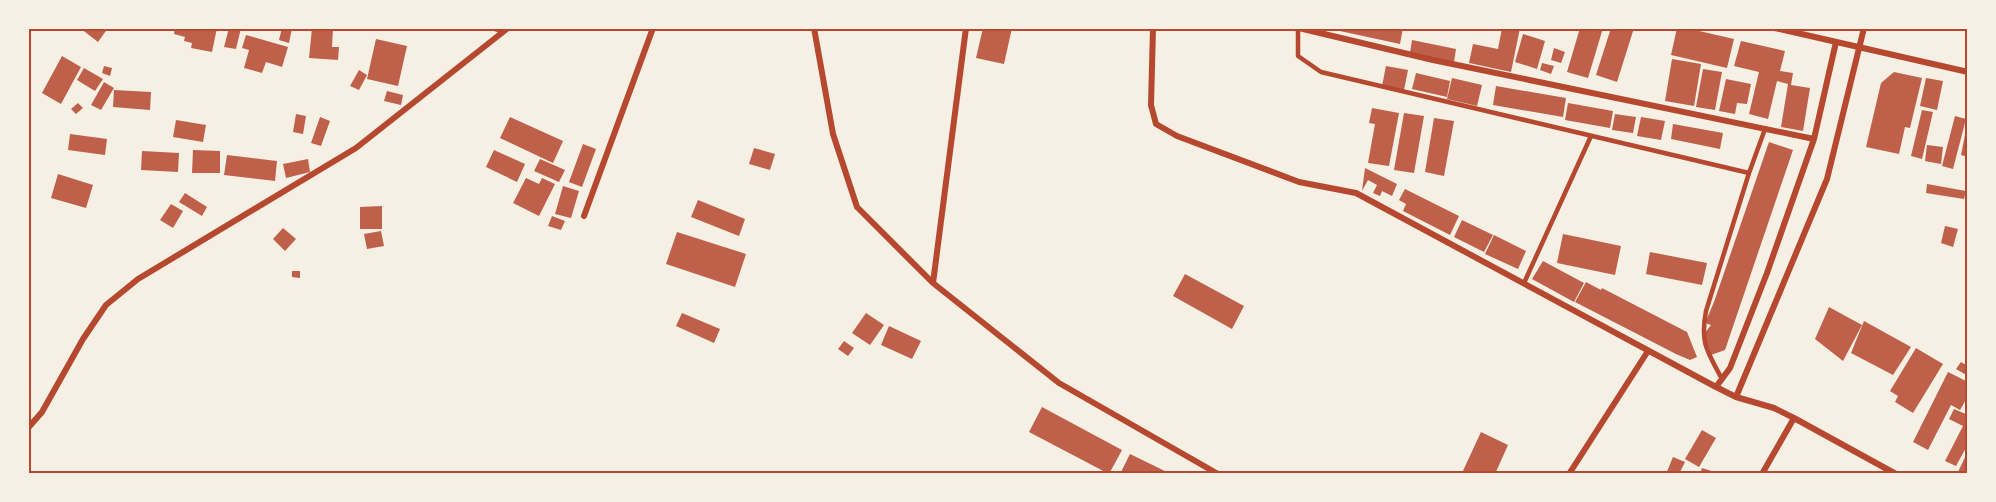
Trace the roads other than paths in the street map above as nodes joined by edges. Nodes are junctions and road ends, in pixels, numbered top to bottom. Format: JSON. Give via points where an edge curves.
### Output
{"nodes":[{"id":1,"x":494,"y":28,"type":"edge"},
{"id":2,"x":653,"y":28,"type":"edge"},
{"id":3,"x":814,"y":28,"type":"edge"},
{"id":4,"x":966,"y":28,"type":"edge"},
{"id":5,"x":1153,"y":28,"type":"edge"},
{"id":6,"x":1299,"y":28,"type":"edge"},
{"id":7,"x":1775,"y":28,"type":"edge"},
{"id":8,"x":1864,"y":28,"type":"edge"},
{"id":9,"x":506,"y":30,"type":"edge"},
{"id":10,"x":1836,"y":42,"type":"junction"},
{"id":11,"x":1860,"y":47,"type":"junction"},
{"id":12,"x":1968,"y":72,"type":"edge"},
{"id":13,"x":1765,"y":129,"type":"junction"},
{"id":14,"x":1591,"y":136,"type":"junction"},
{"id":15,"x":1814,"y":139,"type":"junction"},
{"id":16,"x":1749,"y":173,"type":"junction"},
{"id":17,"x":584,"y":216,"type":"dead end"},
{"id":18,"x":933,"y":283,"type":"junction"},
{"id":19,"x":1524,"y":283,"type":"junction"},
{"id":20,"x":1648,"y":351,"type":"junction"},
{"id":21,"x":1722,"y":379,"type":"junction"},
{"id":22,"x":1716,"y":387,"type":"junction"},
{"id":23,"x":1736,"y":397,"type":"junction"},
{"id":24,"x":1794,"y":418,"type":"junction"},
{"id":25,"x":28,"y":428,"type":"edge"},
{"id":26,"x":1218,"y":474,"type":"edge"},
{"id":27,"x":1569,"y":474,"type":"edge"},
{"id":28,"x":1762,"y":474,"type":"edge"},
{"id":29,"x":1896,"y":474,"type":"edge"}],
"edges":[{"from":1,"to":9,"type":"street"},
{"from":2,"to":17,"type":"street"},
{"from":3,"to":18,"type":"street","via":[[833,134],[857,207]]},
{"from":4,"to":18,"type":"street"},
{"from":5,"to":19,"type":"street","via":[[1151,105],[1156,124],[1177,136],[1299,182],[1356,193]]},
{"from":6,"to":13,"type":"street"},
{"from":6,"to":14,"type":"lane","via":[[1298,56],[1321,72]]},
{"from":7,"to":10,"type":"street"},
{"from":8,"to":11,"type":"street"},
{"from":9,"to":25,"type":"street","via":[[357,148],[138,279],[106,305],[42,412]]},
{"from":10,"to":11,"type":"street"},
{"from":10,"to":15,"type":"street"},
{"from":11,"to":12,"type":"street"},
{"from":11,"to":23,"type":"street","via":[[1827,179]]},
{"from":13,"to":15,"type":"street"},
{"from":13,"to":16,"type":"lane"},
{"from":14,"to":16,"type":"lane"},
{"from":14,"to":19,"type":"lane"},
{"from":15,"to":21,"type":"street","via":[[1767,273],[1730,368]]},
{"from":16,"to":21,"type":"lane","via":[[1702,329],[1704,346]]},
{"from":18,"to":26,"type":"street","via":[[1059,383]]},
{"from":19,"to":20,"type":"street"},
{"from":20,"to":22,"type":"street"},
{"from":20,"to":27,"type":"street"},
{"from":21,"to":22,"type":"street"},
{"from":22,"to":23,"type":"street"},
{"from":23,"to":24,"type":"street"},
{"from":24,"to":28,"type":"street"},
{"from":24,"to":29,"type":"street"}]}
